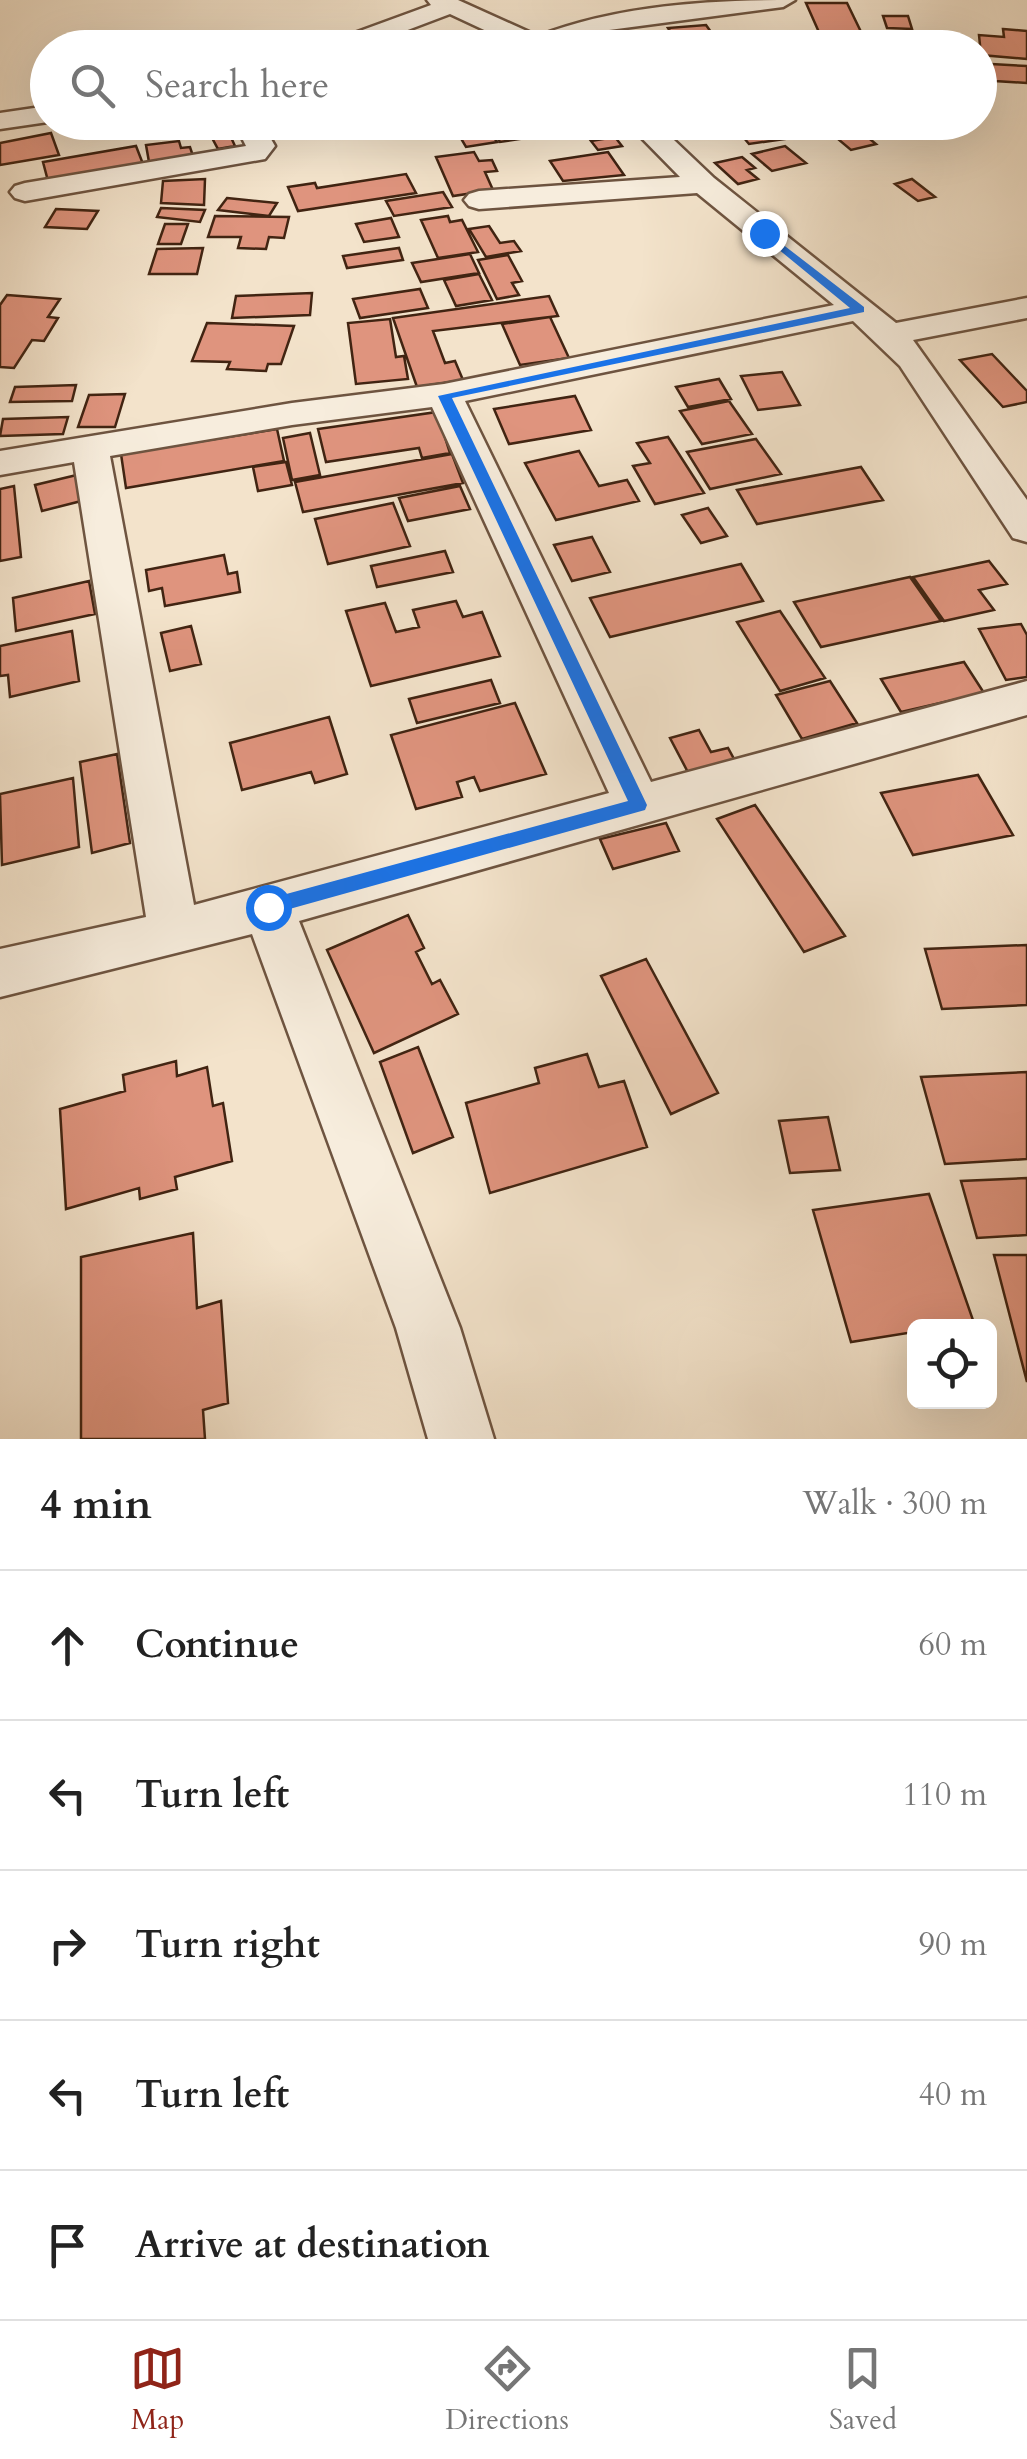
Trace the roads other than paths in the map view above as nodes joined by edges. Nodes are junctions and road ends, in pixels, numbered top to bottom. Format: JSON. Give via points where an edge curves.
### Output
{"nodes":[{"id":1,"x":783,"y":0,"type":"edge"},
{"id":2,"x":444,"y":3,"type":"edge"},
{"id":3,"x":379,"y":30,"type":"edge"},
{"id":4,"x":506,"y":30,"type":"edge"},
{"id":5,"x":579,"y":30,"type":"edge"},
{"id":6,"x":30,"y":117,"type":"edge"},
{"id":7,"x":0,"y":121,"type":"edge"},
{"id":8,"x":258,"y":140,"type":"edge"},
{"id":9,"x":659,"y":140,"type":"edge"},
{"id":10,"x":704,"y":184,"type":"junction"},
{"id":11,"x":26,"y":192,"type":"dead end"},
{"id":12,"x":479,"y":200,"type":"dead end"},
{"id":13,"x":1027,"y":308,"type":"edge"},
{"id":14,"x":860,"y":310,"type":"junction"},
{"id":15,"x":889,"y":334,"type":"junction"},
{"id":16,"x":444,"y":396,"type":"junction"},
{"id":17,"x":90,"y":447,"type":"junction"},
{"id":18,"x":0,"y":463,"type":"edge"},
{"id":19,"x":1027,"y":529,"type":"edge"},
{"id":20,"x":1027,"y":698,"type":"edge"},
{"id":21,"x":638,"y":805,"type":"junction"},
{"id":22,"x":268,"y":907,"type":"junction"},
{"id":23,"x":174,"y":933,"type":"junction"},
{"id":24,"x":0,"y":973,"type":"edge"},
{"id":25,"x":461,"y":1439,"type":"edge"}],
"edges":[{"from":1,"to":5,"type":"street"},
{"from":2,"to":3,"type":"street"},
{"from":2,"to":4,"type":"street"},
{"from":6,"to":7,"type":"street"},
{"from":8,"to":11,"type":"street","via":[[256,153]]},
{"from":9,"to":10,"type":"street"},
{"from":10,"to":12,"type":"street"},
{"from":10,"to":14,"type":"street"},
{"from":13,"to":15,"type":"street"},
{"from":14,"to":15,"type":"street"},
{"from":14,"to":16,"type":"street"},
{"from":15,"to":19,"type":"street"},
{"from":16,"to":17,"type":"street"},
{"from":16,"to":21,"type":"street"},
{"from":17,"to":18,"type":"street"},
{"from":17,"to":23,"type":"street"},
{"from":20,"to":21,"type":"street"},
{"from":21,"to":22,"type":"street"},
{"from":22,"to":23,"type":"street"},
{"from":22,"to":25,"type":"street","via":[[428,1328]]},
{"from":23,"to":24,"type":"street"}]}
